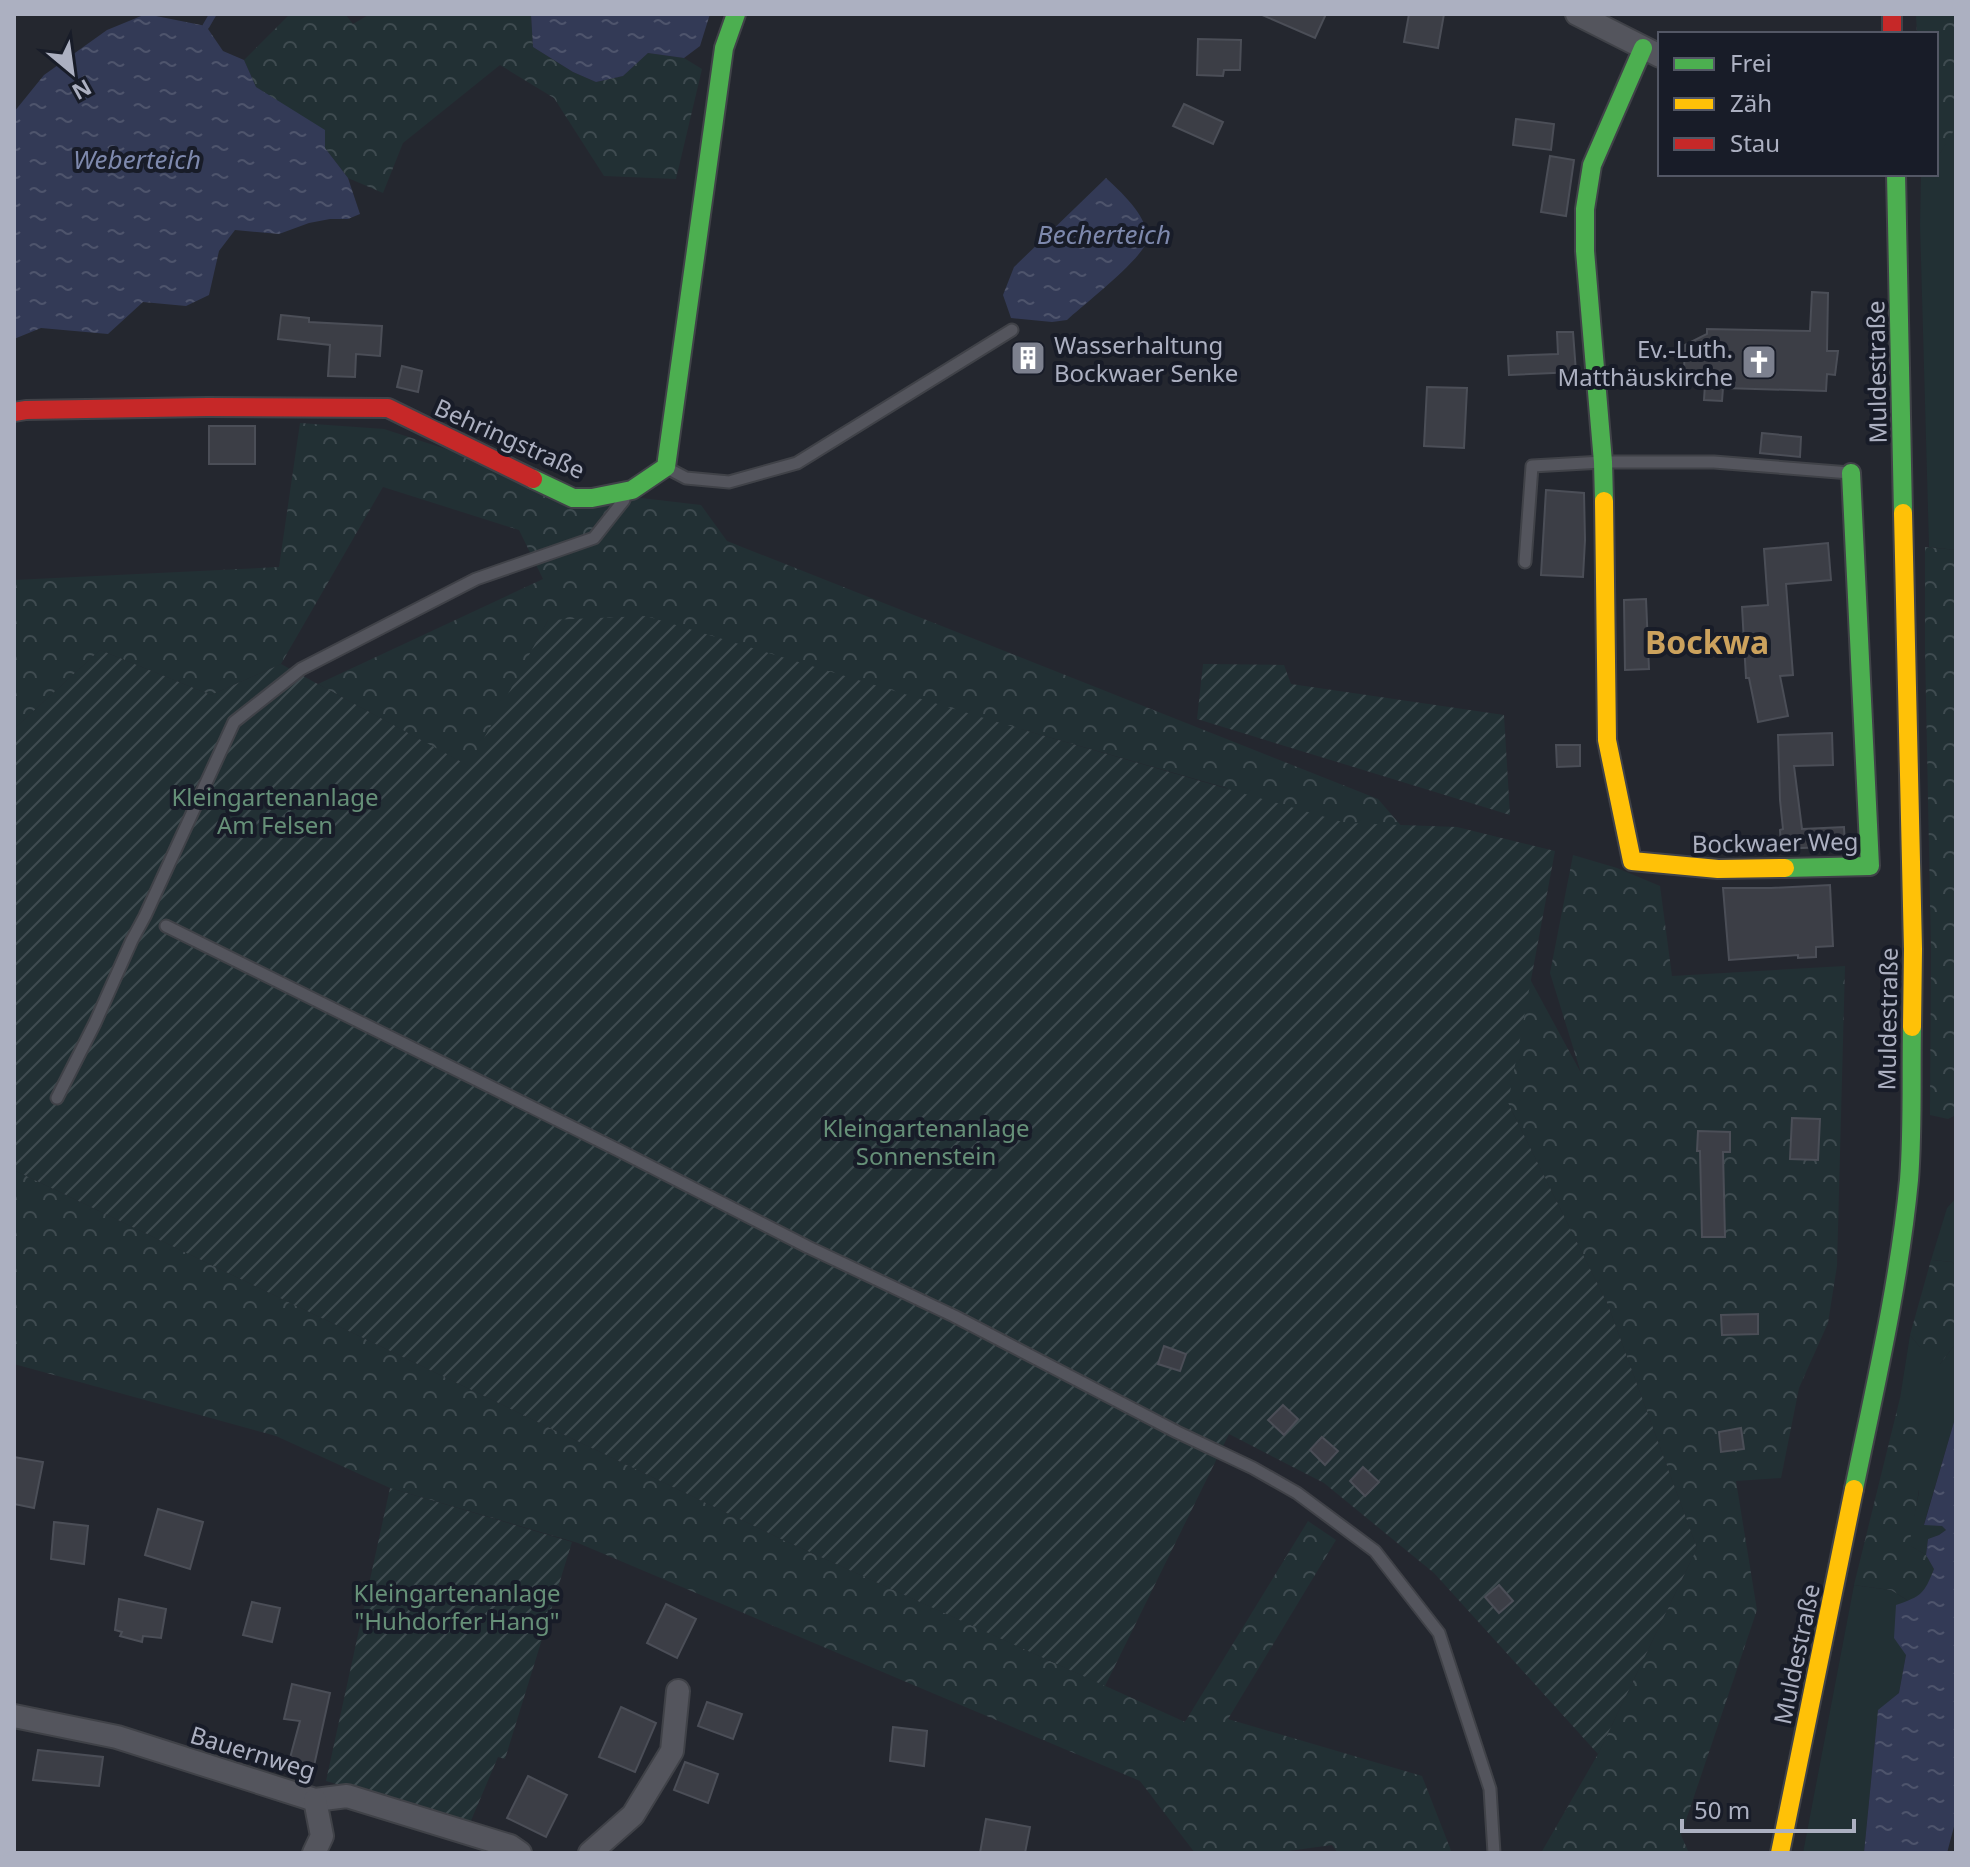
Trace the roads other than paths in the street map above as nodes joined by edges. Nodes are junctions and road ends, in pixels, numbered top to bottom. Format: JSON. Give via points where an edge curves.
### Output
{"nodes":[{"id":1,"x":736,"y":14,"type":"edge"},
{"id":2,"x":1577,"y":14,"type":"edge"},
{"id":3,"x":1652,"y":52,"type":"edge"},
{"id":4,"x":1896,"y":176,"type":"edge"},
{"id":5,"x":1012,"y":330,"type":"dead end"},
{"id":6,"x":14,"y":412,"type":"edge"},
{"id":7,"x":1603,"y":462,"type":"junction"},
{"id":8,"x":666,"y":467,"type":"junction"},
{"id":9,"x":1851,"y":473,"type":"joint"},
{"id":10,"x":632,"y":490,"type":"junction"},
{"id":11,"x":1525,"y":562,"type":"dead end"},
{"id":12,"x":166,"y":926,"type":"dead end"},
{"id":13,"x":57,"y":1098,"type":"dead end"},
{"id":14,"x":678,"y":1691,"type":"dead end"},
{"id":15,"x":14,"y":1716,"type":"edge"},
{"id":16,"x":315,"y":1800,"type":"junction"},
{"id":17,"x":314,"y":1853,"type":"edge"},
{"id":18,"x":520,"y":1853,"type":"edge"},
{"id":19,"x":590,"y":1853,"type":"edge"},
{"id":20,"x":1494,"y":1853,"type":"edge"},
{"id":21,"x":1780,"y":1853,"type":"edge"}],
"edges":[{"from":1,"to":8,"type":"street","via":[[724,48]]},
{"from":2,"to":3,"type":"street"},
{"from":3,"to":7,"type":"street","name":"Bockwaer Weg","via":[[1603,137],[1585,209]]},
{"from":4,"to":21,"type":"street","name":"Muldestraße","via":[[1905,866],[1913,949],[1909,1176],[1878,1374]]},
{"from":5,"to":8,"type":"lane","via":[[797,463],[729,482],[686,478]]},
{"from":6,"to":10,"type":"street","name":"Behringstraße","via":[[388,408],[573,498]]},
{"from":7,"to":9,"type":"lane","name":"Bockwaer Weg","via":[[1714,462]]},
{"from":7,"to":9,"type":"street","name":"Bockwaer Weg","via":[[1607,740],[1632,861],[1689,868],[1877,866]]},
{"from":7,"to":11,"type":"lane","name":"Bockwaer Weg","via":[[1532,466]]},
{"from":8,"to":10,"type":"street","name":"Behringstraße"},
{"from":10,"to":13,"type":"lane","via":[[594,538],[462,586],[301,669],[234,722]]},
{"from":12,"to":20,"type":"lane","via":[[954,1316],[1297,1493],[1375,1551],[1439,1633],[1490,1789]]},
{"from":14,"to":19,"type":"street","via":[[672,1751],[633,1815]]},
{"from":15,"to":16,"type":"street","name":"Bauernweg","via":[[117,1737]]},
{"from":16,"to":17,"type":"street","via":[[322,1836]]},
{"from":16,"to":18,"type":"street","name":"Bauernweg","via":[[347,1796]]}]}
